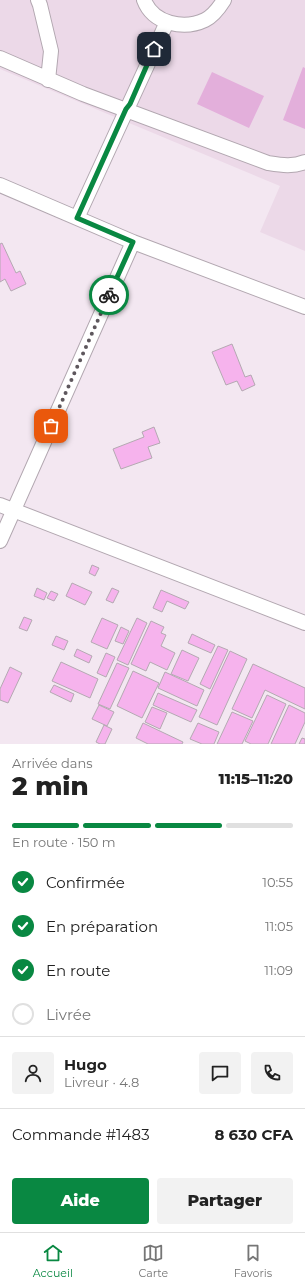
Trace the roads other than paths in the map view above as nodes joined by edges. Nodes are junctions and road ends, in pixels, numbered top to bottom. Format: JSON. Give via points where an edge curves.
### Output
{"nodes":[{"id":1,"x":38,"y":0,"type":"edge"},
{"id":2,"x":144,"y":0,"type":"edge"},
{"id":3,"x":224,"y":0,"type":"edge"},
{"id":4,"x":167,"y":22,"type":"junction"},
{"id":5,"x":0,"y":58,"type":"edge"},
{"id":6,"x":48,"y":80,"type":"junction"},
{"id":7,"x":126,"y":109,"type":"junction"},
{"id":8,"x":305,"y":162,"type":"edge"},
{"id":9,"x":0,"y":185,"type":"edge"},
{"id":10,"x":77,"y":218,"type":"junction"},
{"id":11,"x":133,"y":242,"type":"junction"},
{"id":12,"x":305,"y":307,"type":"edge"},
{"id":13,"x":0,"y":505,"type":"edge"},
{"id":14,"x":13,"y":510,"type":"junction"},
{"id":15,"x":0,"y":542,"type":"edge"},
{"id":16,"x":305,"y":623,"type":"edge"}],
"edges":[{"from":1,"to":6,"type":"street","via":[[51,51]]},
{"from":2,"to":4,"type":"street","via":[[155,14]]},
{"from":3,"to":4,"type":"street","via":[[206,20],[180,25]]},
{"from":4,"to":7,"type":"street"},
{"from":5,"to":6,"type":"street"},
{"from":6,"to":7,"type":"street"},
{"from":7,"to":8,"type":"street","via":[[268,163],[282,166]]},
{"from":7,"to":10,"type":"street"},
{"from":9,"to":10,"type":"street"},
{"from":10,"to":11,"type":"street"},
{"from":11,"to":12,"type":"street"},
{"from":11,"to":14,"type":"street"},
{"from":13,"to":14,"type":"street"},
{"from":14,"to":15,"type":"street"},
{"from":14,"to":16,"type":"street"}]}
